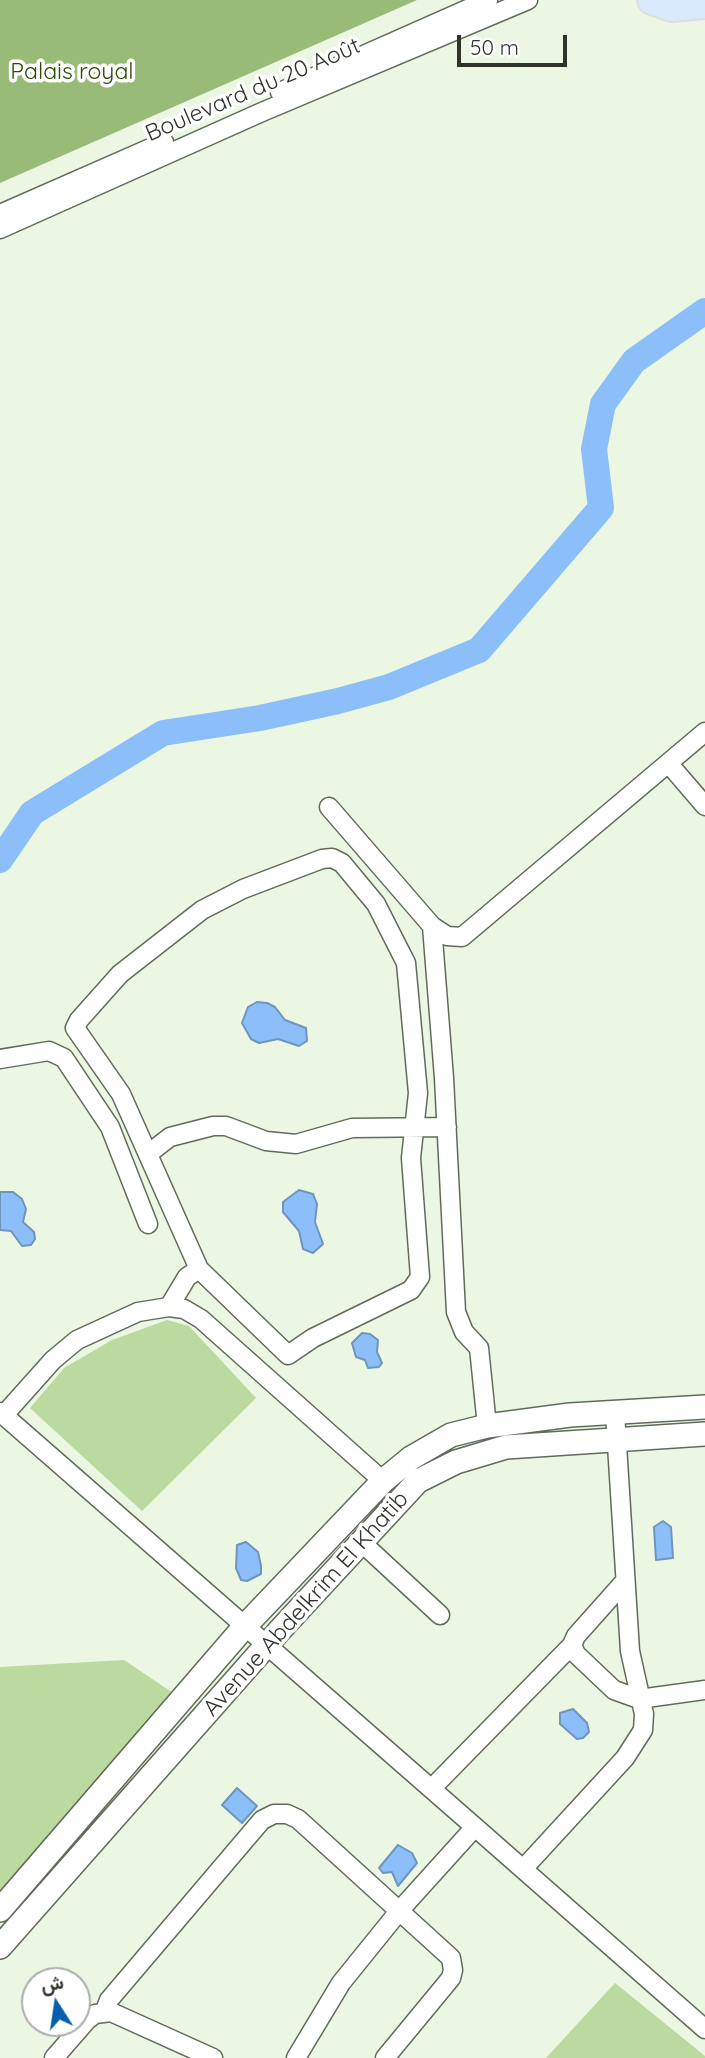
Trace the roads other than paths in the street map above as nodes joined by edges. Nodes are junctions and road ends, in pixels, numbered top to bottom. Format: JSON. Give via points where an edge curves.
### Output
{"nodes":[{"id":1,"x":488,"y":0,"type":"edge"},
{"id":2,"x":528,"y":0,"type":"edge"},
{"id":3,"x":652,"y":0,"type":"edge"},
{"id":4,"x":699,"y":9,"type":"edge"},
{"id":5,"x":0,"y":214,"type":"edge"},
{"id":6,"x":0,"y":229,"type":"edge"},
{"id":7,"x":705,"y":732,"type":"edge"},
{"id":8,"x":669,"y":764,"type":"junction"},
{"id":9,"x":705,"y":806,"type":"edge"},
{"id":10,"x":328,"y":807,"type":"dead end"},
{"id":11,"x":432,"y":926,"type":"junction"},
{"id":12,"x":0,"y":1059,"type":"edge"},
{"id":13,"x":414,"y":1127,"type":"junction"},
{"id":14,"x":447,"y":1127,"type":"junction"},
{"id":15,"x":148,"y":1154,"type":"junction"},
{"id":16,"x":148,"y":1224,"type":"dead end"},
{"id":17,"x":199,"y":1269,"type":"junction"},
{"id":18,"x":169,"y":1307,"type":"junction"},
{"id":19,"x":705,"y":1406,"type":"edge"},
{"id":20,"x":615,"y":1413,"type":"junction"},
{"id":21,"x":2,"y":1414,"type":"edge"},
{"id":22,"x":487,"y":1426,"type":"junction"},
{"id":23,"x":705,"y":1434,"type":"edge"},
{"id":24,"x":617,"y":1441,"type":"junction"},
{"id":25,"x":383,"y":1481,"type":"junction"},
{"id":26,"x":360,"y":1541,"type":"junction"},
{"id":27,"x":625,"y":1581,"type":"junction"},
{"id":28,"x":440,"y":1615,"type":"dead end"},
{"id":29,"x":245,"y":1626,"type":"junction"},
{"id":30,"x":268,"y":1643,"type":"junction"},
{"id":31,"x":572,"y":1645,"type":"junction"},
{"id":32,"x":705,"y":1690,"type":"edge"},
{"id":33,"x":639,"y":1699,"type":"junction"},
{"id":34,"x":432,"y":1788,"type":"junction"},
{"id":35,"x":475,"y":1827,"type":"junction"},
{"id":36,"x":523,"y":1869,"type":"junction"},
{"id":37,"x":0,"y":1910,"type":"edge"},
{"id":38,"x":400,"y":1910,"type":"junction"},
{"id":39,"x":0,"y":1947,"type":"edge"},
{"id":40,"x":104,"y":2013,"type":"junction"},
{"id":41,"x":705,"y":2029,"type":"edge"},
{"id":42,"x":54,"y":2058,"type":"edge"},
{"id":43,"x":213,"y":2058,"type":"edge"},
{"id":44,"x":296,"y":2058,"type":"edge"},
{"id":45,"x":385,"y":2058,"type":"edge"}],
"edges":[{"from":1,"to":5,"type":"street","name":"Boulevard du 20 Août"},
{"from":2,"to":6,"type":"street","name":"Boulevard du 20 Août"},
{"from":3,"to":4,"type":"main road","via":[[672,8]]},
{"from":7,"to":8,"type":"street"},
{"from":8,"to":9,"type":"street"},
{"from":8,"to":11,"type":"street","via":[[468,934],[447,936]]},
{"from":10,"to":11,"type":"street"},
{"from":11,"to":14,"type":"street"},
{"from":12,"to":16,"type":"street","via":[[49,1051],[64,1058],[110,1127]]},
{"from":13,"to":14,"type":"street"},
{"from":13,"to":15,"type":"street","via":[[341,1129],[296,1144],[213,1126],[170,1137]]},
{"from":13,"to":15,"type":"street","via":[[418,1093],[404,956],[376,904],[342,863],[327,858],[243,888],[202,910],[120,974],[76,1023],[75,1032],[121,1094]]},
{"from":13,"to":17,"type":"street","via":[[411,1158],[420,1277],[411,1290],[288,1354]]},
{"from":14,"to":22,"type":"street","via":[[456,1312],[460,1325],[479,1348]]},
{"from":15,"to":17,"type":"street"},
{"from":17,"to":18,"type":"street","via":[[187,1277]]},
{"from":18,"to":21,"type":"street","via":[[138,1312],[67,1346]]},
{"from":18,"to":25,"type":"street","via":[[201,1319]]},
{"from":19,"to":20,"type":"street","name":"Avenue Abdelkrim El Khatib"},
{"from":20,"to":22,"type":"street","name":"Avenue Abdelkrim El Khatib"},
{"from":20,"to":24,"type":"street"},
{"from":21,"to":29,"type":"street"},
{"from":22,"to":25,"type":"street","name":"Avenue Abdelkrim El Khatib","via":[[431,1445]]},
{"from":23,"to":24,"type":"street","name":"Avenue Abdelkrim El Khatib"},
{"from":24,"to":26,"type":"street","name":"Avenue Abdelkrim El Khatib","via":[[506,1447],[456,1462],[418,1481]]},
{"from":24,"to":27,"type":"street"},
{"from":25,"to":29,"type":"street","name":"Avenue Abdelkrim El Khatib"},
{"from":26,"to":28,"type":"street"},
{"from":26,"to":30,"type":"street","name":"Avenue Abdelkrim El Khatib"},
{"from":27,"to":31,"type":"street"},
{"from":27,"to":33,"type":"street"},
{"from":29,"to":30,"type":"street"},
{"from":29,"to":37,"type":"street","name":"Avenue Abdelkrim El Khatib"},
{"from":30,"to":34,"type":"street"},
{"from":30,"to":39,"type":"street","name":"Avenue Abdelkrim El Khatib"},
{"from":31,"to":33,"type":"street","via":[[614,1690]]},
{"from":31,"to":34,"type":"street"},
{"from":32,"to":33,"type":"street"},
{"from":33,"to":36,"type":"street","via":[[644,1723],[634,1746]]},
{"from":34,"to":35,"type":"street"},
{"from":35,"to":36,"type":"street"},
{"from":35,"to":38,"type":"street"},
{"from":36,"to":41,"type":"street"},
{"from":38,"to":40,"type":"street","via":[[298,1819],[274,1814],[262,1820],[109,2000]]},
{"from":38,"to":44,"type":"street","via":[[341,1983]]},
{"from":38,"to":45,"type":"street","via":[[450,1955],[453,1970]]},
{"from":40,"to":42,"type":"street","via":[[87,2020]]},
{"from":40,"to":43,"type":"street","via":[[121,2014]]}]}
